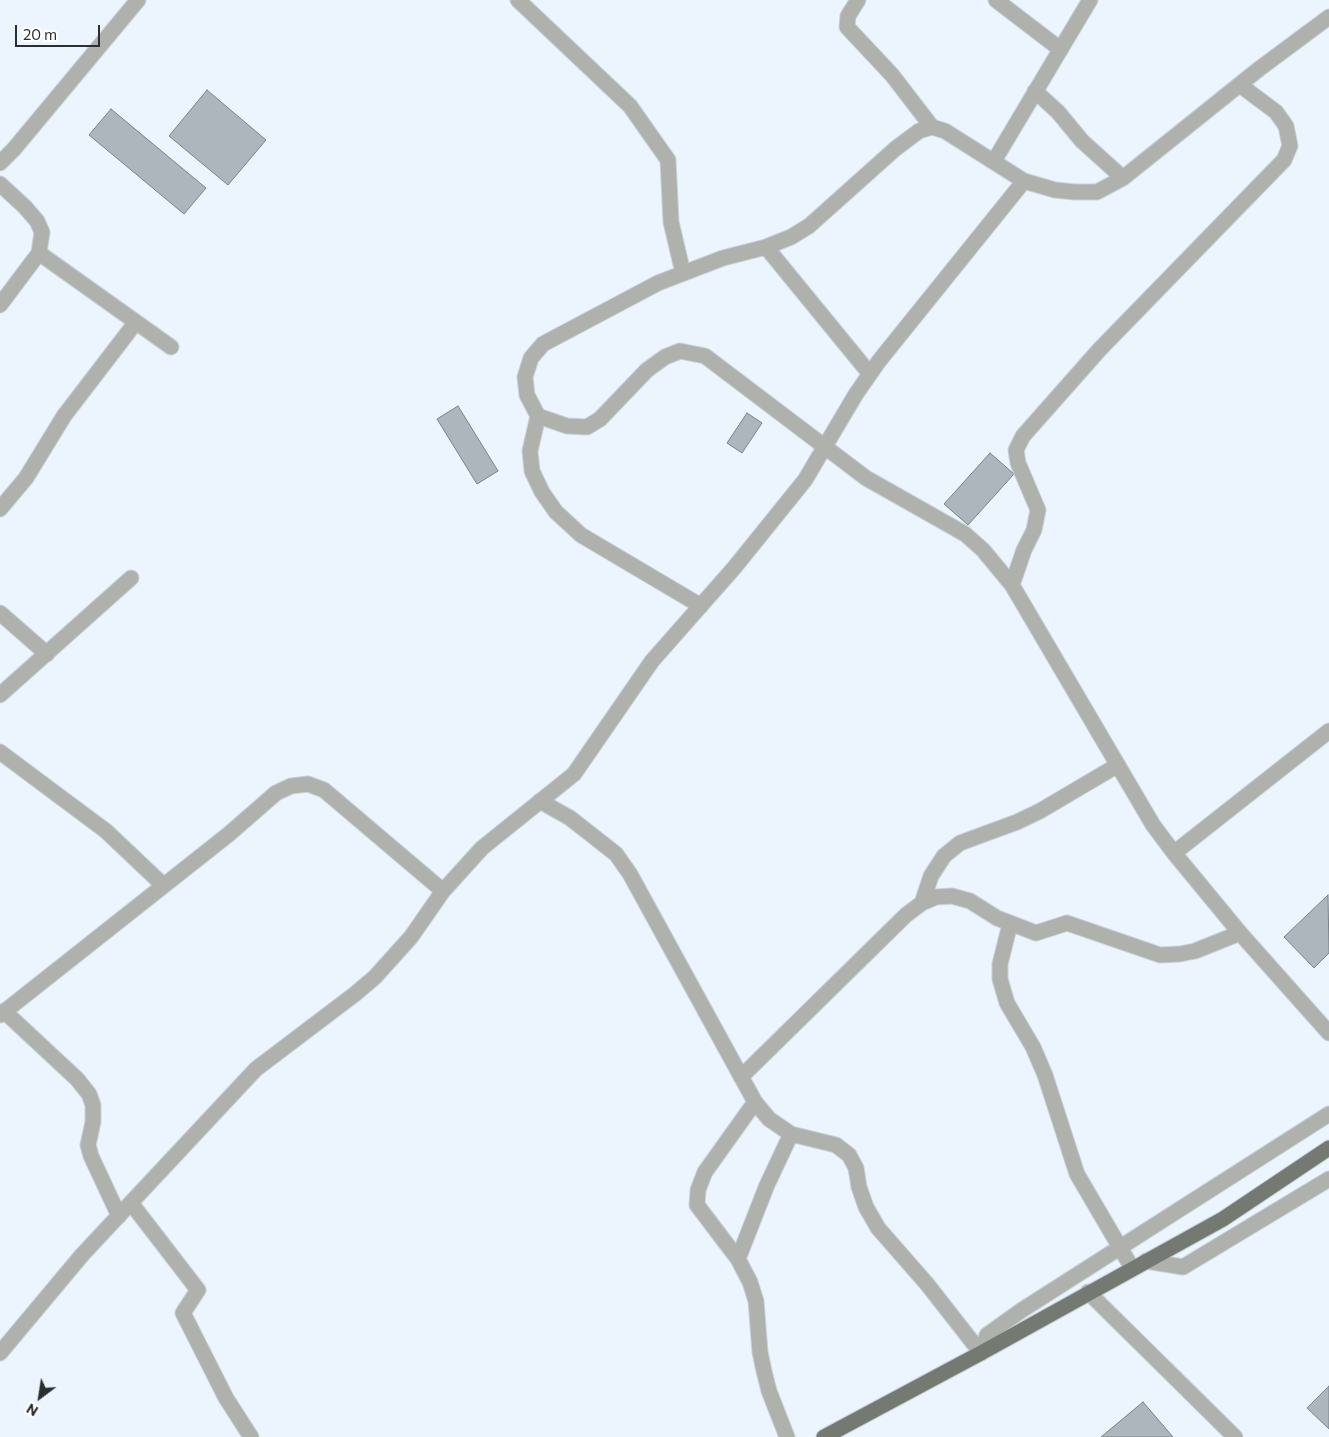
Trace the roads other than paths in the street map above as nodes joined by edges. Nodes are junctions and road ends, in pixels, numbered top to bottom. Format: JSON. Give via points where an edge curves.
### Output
{"nodes":[{"id":1,"x":138,"y":0,"type":"edge"},
{"id":2,"x":518,"y":0,"type":"edge"},
{"id":3,"x":858,"y":0,"type":"edge"},
{"id":4,"x":996,"y":0,"type":"edge"},
{"id":5,"x":1090,"y":0,"type":"edge"},
{"id":6,"x":1329,"y":17,"type":"edge"},
{"id":7,"x":1060,"y":49,"type":"junction"},
{"id":8,"x":1240,"y":85,"type":"junction"},
{"id":9,"x":1035,"y":91,"type":"junction"},
{"id":10,"x":932,"y":127,"type":"junction"},
{"id":11,"x":994,"y":161,"type":"junction"},
{"id":12,"x":0,"y":163,"type":"edge"},
{"id":13,"x":1123,"y":178,"type":"junction"},
{"id":14,"x":1024,"y":181,"type":"junction"},
{"id":15,"x":0,"y":184,"type":"edge"},
{"id":16,"x":766,"y":246,"type":"junction"},
{"id":17,"x":39,"y":253,"type":"junction"},
{"id":18,"x":683,"y":273,"type":"junction"},
{"id":19,"x":0,"y":305,"type":"edge"},
{"id":20,"x":136,"y":322,"type":"junction"},
{"id":21,"x":171,"y":347,"type":"dead end"},
{"id":22,"x":870,"y":374,"type":"junction"},
{"id":23,"x":538,"y":416,"type":"junction"},
{"id":24,"x":826,"y":448,"type":"junction"},
{"id":25,"x":0,"y":509,"type":"edge"},
{"id":26,"x":131,"y":578,"type":"dead end"},
{"id":27,"x":1012,"y":585,"type":"junction"},
{"id":28,"x":701,"y":606,"type":"junction"},
{"id":29,"x":0,"y":613,"type":"edge"},
{"id":30,"x":47,"y":654,"type":"junction"},
{"id":31,"x":0,"y":695,"type":"edge"},
{"id":32,"x":1329,"y":731,"type":"edge"},
{"id":33,"x":0,"y":752,"type":"edge"},
{"id":34,"x":1118,"y":765,"type":"junction"},
{"id":35,"x":540,"y":801,"type":"junction"},
{"id":36,"x":1174,"y":853,"type":"junction"},
{"id":37,"x":163,"y":885,"type":"junction"},
{"id":38,"x":442,"y":891,"type":"junction"},
{"id":39,"x":922,"y":902,"type":"junction"},
{"id":40,"x":1010,"y":924,"type":"junction"},
{"id":41,"x":1240,"y":933,"type":"junction"},
{"id":42,"x":2,"y":1013,"type":"edge"},
{"id":43,"x":1329,"y":1033,"type":"edge"},
{"id":44,"x":741,"y":1077,"type":"junction"},
{"id":45,"x":755,"y":1102,"type":"junction"},
{"id":46,"x":1329,"y":1114,"type":"edge"},
{"id":47,"x":791,"y":1134,"type":"junction"},
{"id":48,"x":1329,"y":1148,"type":"edge"},
{"id":49,"x":1329,"y":1178,"type":"edge"},
{"id":50,"x":131,"y":1203,"type":"junction"},
{"id":51,"x":119,"y":1216,"type":"junction"},
{"id":52,"x":1122,"y":1247,"type":"junction"},
{"id":53,"x":738,"y":1259,"type":"junction"},
{"id":54,"x":1139,"y":1264,"type":"junction"},
{"id":55,"x":1088,"y":1292,"type":"junction"},
{"id":56,"x":0,"y":1353,"type":"edge"},
{"id":57,"x":981,"y":1353,"type":"junction"},
{"id":58,"x":251,"y":1437,"type":"edge"},
{"id":59,"x":788,"y":1437,"type":"edge"},
{"id":60,"x":824,"y":1437,"type":"edge"},
{"id":61,"x":1235,"y":1437,"type":"edge"}],
"edges":[{"from":1,"to":12,"type":"street"},
{"from":2,"to":18,"type":"street","via":[[630,106],[668,160],[671,222]]},
{"from":3,"to":10,"type":"street","via":[[848,16],[847,27],[892,76]]},
{"from":4,"to":7,"type":"street"},
{"from":5,"to":7,"type":"street"},
{"from":6,"to":8,"type":"street"},
{"from":7,"to":9,"type":"street"},
{"from":8,"to":13,"type":"street"},
{"from":8,"to":27,"type":"street","via":[[1276,112],[1286,126],[1290,146],[1284,160],[1100,349],[1023,436],[1016,450],[1018,463],[1038,510],[1034,530]]},
{"from":9,"to":11,"type":"street"},
{"from":9,"to":13,"type":"street","via":[[1082,141]]},
{"from":10,"to":11,"type":"street","via":[[945,131]]},
{"from":10,"to":16,"type":"street","via":[[919,131],[895,149],[809,226],[792,237]]},
{"from":11,"to":14,"type":"street"},
{"from":13,"to":14,"type":"street","via":[[1097,192],[1055,190]]},
{"from":14,"to":22,"type":"street"},
{"from":15,"to":17,"type":"street","via":[[37,221],[42,232]]},
{"from":16,"to":18,"type":"street"},
{"from":16,"to":22,"type":"street"},
{"from":17,"to":19,"type":"street"},
{"from":17,"to":20,"type":"street"},
{"from":18,"to":23,"type":"street","via":[[634,293],[543,344],[531,358],[525,377],[527,395]]},
{"from":20,"to":21,"type":"street"},
{"from":20,"to":25,"type":"street","via":[[64,416],[26,478]]},
{"from":22,"to":24,"type":"street"},
{"from":23,"to":24,"type":"street","via":[[567,426],[587,427],[600,419],[647,370],[664,357],[680,351],[705,356]]},
{"from":23,"to":28,"type":"street","via":[[530,451],[532,471],[556,512],[581,535]]},
{"from":24,"to":27,"type":"street","via":[[866,478],[965,534]]},
{"from":24,"to":28,"type":"street","via":[[805,480]]},
{"from":26,"to":30,"type":"street"},
{"from":27,"to":34,"type":"street"},
{"from":28,"to":35,"type":"street","via":[[652,661],[574,774]]},
{"from":29,"to":30,"type":"street"},
{"from":30,"to":31,"type":"street"},
{"from":32,"to":36,"type":"street"},
{"from":33,"to":37,"type":"street","via":[[106,831]]},
{"from":34,"to":36,"type":"street","via":[[1153,825]]},
{"from":34,"to":39,"type":"street","via":[[1040,812],[960,843],[944,856],[931,876]]},
{"from":35,"to":38,"type":"street","via":[[482,848]]},
{"from":35,"to":44,"type":"street","via":[[570,818],[616,854]]},
{"from":36,"to":41,"type":"street"},
{"from":37,"to":38,"type":"street","via":[[276,793],[291,786],[308,784],[324,790]]},
{"from":37,"to":42,"type":"street"},
{"from":38,"to":50,"type":"street","via":[[412,937],[391,961],[356,994],[256,1069]]},
{"from":39,"to":40,"type":"street","via":[[952,896],[970,901]]},
{"from":39,"to":44,"type":"street"},
{"from":40,"to":41,"type":"street","via":[[1036,933],[1067,923],[1160,955],[1195,951]]},
{"from":40,"to":52,"type":"street","via":[[1000,964],[1000,979],[1007,1003],[1045,1075],[1076,1174]]},
{"from":41,"to":43,"type":"street"},
{"from":42,"to":51,"type":"street","via":[[77,1079],[89,1094],[93,1122],[88,1146]]},
{"from":44,"to":45,"type":"street"},
{"from":45,"to":47,"type":"street","via":[[769,1119]]},
{"from":45,"to":53,"type":"street","via":[[705,1172],[698,1190],[698,1205],[706,1219]]},
{"from":46,"to":52,"type":"street"},
{"from":47,"to":53,"type":"street"},
{"from":47,"to":57,"type":"street","via":[[836,1145],[849,1155],[856,1168],[866,1207],[878,1228]]},
{"from":48,"to":54,"type":"main road","via":[[1223,1218]]},
{"from":49,"to":54,"type":"street","via":[[1183,1267]]},
{"from":50,"to":51,"type":"street"},
{"from":50,"to":58,"type":"street","via":[[198,1290],[183,1313],[226,1398]]},
{"from":51,"to":56,"type":"street"},
{"from":52,"to":54,"type":"street"},
{"from":52,"to":57,"type":"street","via":[[987,1335]]},
{"from":53,"to":59,"type":"street","via":[[756,1301],[761,1358],[769,1391]]},
{"from":54,"to":55,"type":"main road"},
{"from":55,"to":57,"type":"main road"},
{"from":55,"to":61,"type":"street"},
{"from":57,"to":60,"type":"main road"}]}
